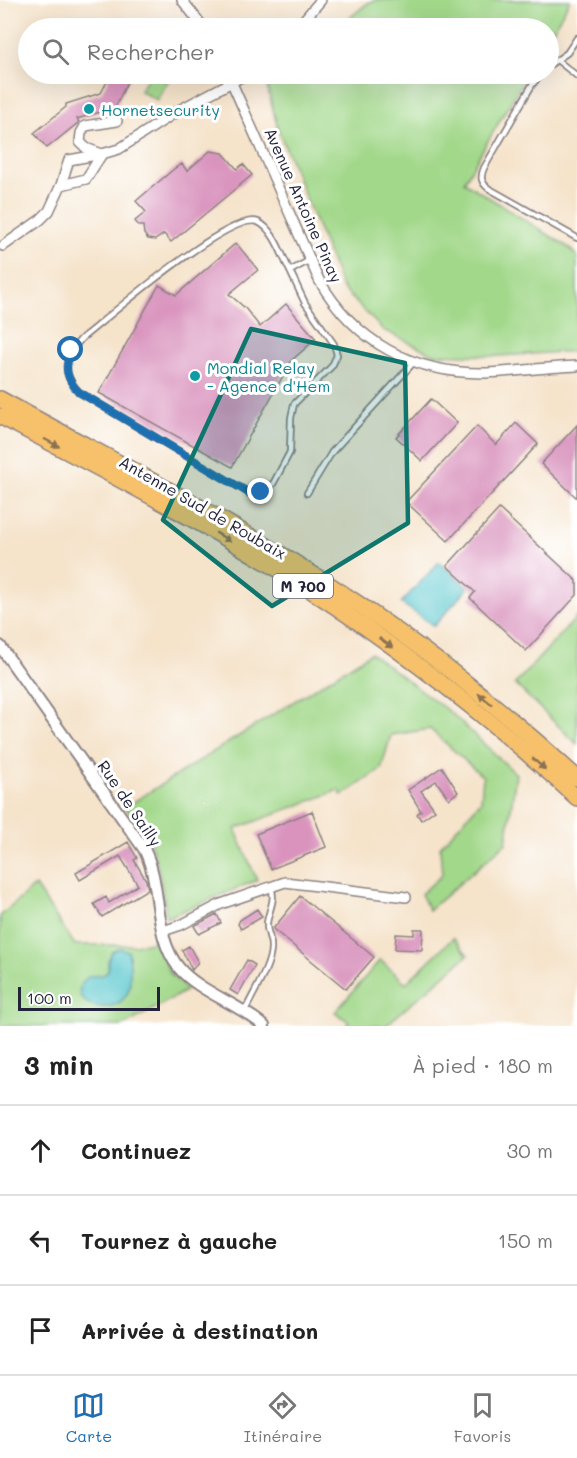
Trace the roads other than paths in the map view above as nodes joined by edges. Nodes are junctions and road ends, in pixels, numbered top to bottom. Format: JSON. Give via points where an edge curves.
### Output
{"nodes":[{"id":1,"x":182,"y":0,"type":"edge"},
{"id":2,"x":321,"y":0,"type":"edge"},
{"id":3,"x":196,"y":18,"type":"edge"},
{"id":4,"x":306,"y":18,"type":"edge"},
{"id":5,"x":577,"y":38,"type":"edge"},
{"id":6,"x":559,"y":59,"type":"edge"},
{"id":7,"x":559,"y":62,"type":"edge"},
{"id":8,"x":577,"y":76,"type":"edge"},
{"id":9,"x":231,"y":84,"type":"edge"},
{"id":10,"x":233,"y":84,"type":"edge"},
{"id":11,"x":533,"y":84,"type":"edge"},
{"id":12,"x":117,"y":122,"type":"dead end"},
{"id":13,"x":102,"y":154,"type":"junction"},
{"id":14,"x":61,"y":185,"type":"junction"},
{"id":15,"x":577,"y":238,"type":"edge"},
{"id":16,"x":3,"y":246,"type":"dead end"},
{"id":17,"x":310,"y":260,"type":"junction"},
{"id":18,"x":290,"y":271,"type":"junction"},
{"id":19,"x":414,"y":362,"type":"junction"},
{"id":20,"x":577,"y":366,"type":"edge"},
{"id":21,"x":0,"y":399,"type":"edge"},
{"id":22,"x":0,"y":416,"type":"edge"},
{"id":23,"x":307,"y":493,"type":"dead end"},
{"id":24,"x":0,"y":646,"type":"edge"},
{"id":25,"x":577,"y":778,"type":"edge"},
{"id":26,"x":577,"y":798,"type":"edge"},
{"id":27,"x":271,"y":886,"type":"junction"},
{"id":28,"x":406,"y":897,"type":"dead end"},
{"id":29,"x":163,"y":931,"type":"junction"},
{"id":30,"x":245,"y":1011,"type":"junction"},
{"id":31,"x":264,"y":1026,"type":"edge"}],
"edges":[{"from":1,"to":3,"type":"street"},
{"from":2,"to":4,"type":"street"},
{"from":5,"to":6,"type":"lane"},
{"from":7,"to":8,"type":"lane"},
{"from":9,"to":13,"type":"street","via":[[181,109],[127,146]]},
{"from":10,"to":17,"type":"street","name":"Avenue Antoine Pinay"},
{"from":11,"to":15,"type":"lane","via":[[481,179],[488,188]]},
{"from":12,"to":13,"type":"street","via":[[86,126],[81,133],[80,142],[86,148]]},
{"from":13,"to":14,"type":"street","via":[[86,179]]},
{"from":13,"to":14,"type":"street","via":[[69,160]]},
{"from":14,"to":16,"type":"street","via":[[49,211]]},
{"from":17,"to":18,"type":"lane"},
{"from":17,"to":19,"type":"street","name":"Avenue Antoine Pinay","via":[[331,301],[345,317],[374,341]]},
{"from":18,"to":18,"type":"lane","via":[[266,227],[255,221],[243,222],[202,243],[81,339],[67,360],[71,384],[249,493],[267,490],[290,452],[294,404],[332,366],[337,355]]},
{"from":19,"to":20,"type":"street","name":"Avenue Antoine Pinay","via":[[447,371],[477,373]]},
{"from":19,"to":23,"type":"lane","via":[[332,452]]},
{"from":25,"to":21,"type":"highway","name":"Antenne Sud de Roubaix","number":"M 700","one_way":true,"via":[[448,670],[330,586],[196,505]]},
{"from":22,"to":26,"type":"highway","name":"Antenne Sud de Roubaix","number":"M 700","one_way":true,"via":[[198,523],[309,590],[435,678]]},
{"from":24,"to":29,"type":"street","name":"Rue de Sailly","via":[[144,849],[153,872]]},
{"from":27,"to":28,"type":"street","via":[[285,882]]},
{"from":27,"to":29,"type":"street"},
{"from":27,"to":30,"type":"lane","via":[[274,896],[266,928],[271,947],[268,964]]},
{"from":29,"to":30,"type":"street","name":"Rue de Sailly","via":[[184,974]]},
{"from":30,"to":31,"type":"street","name":"Rue de Sailly"}]}
